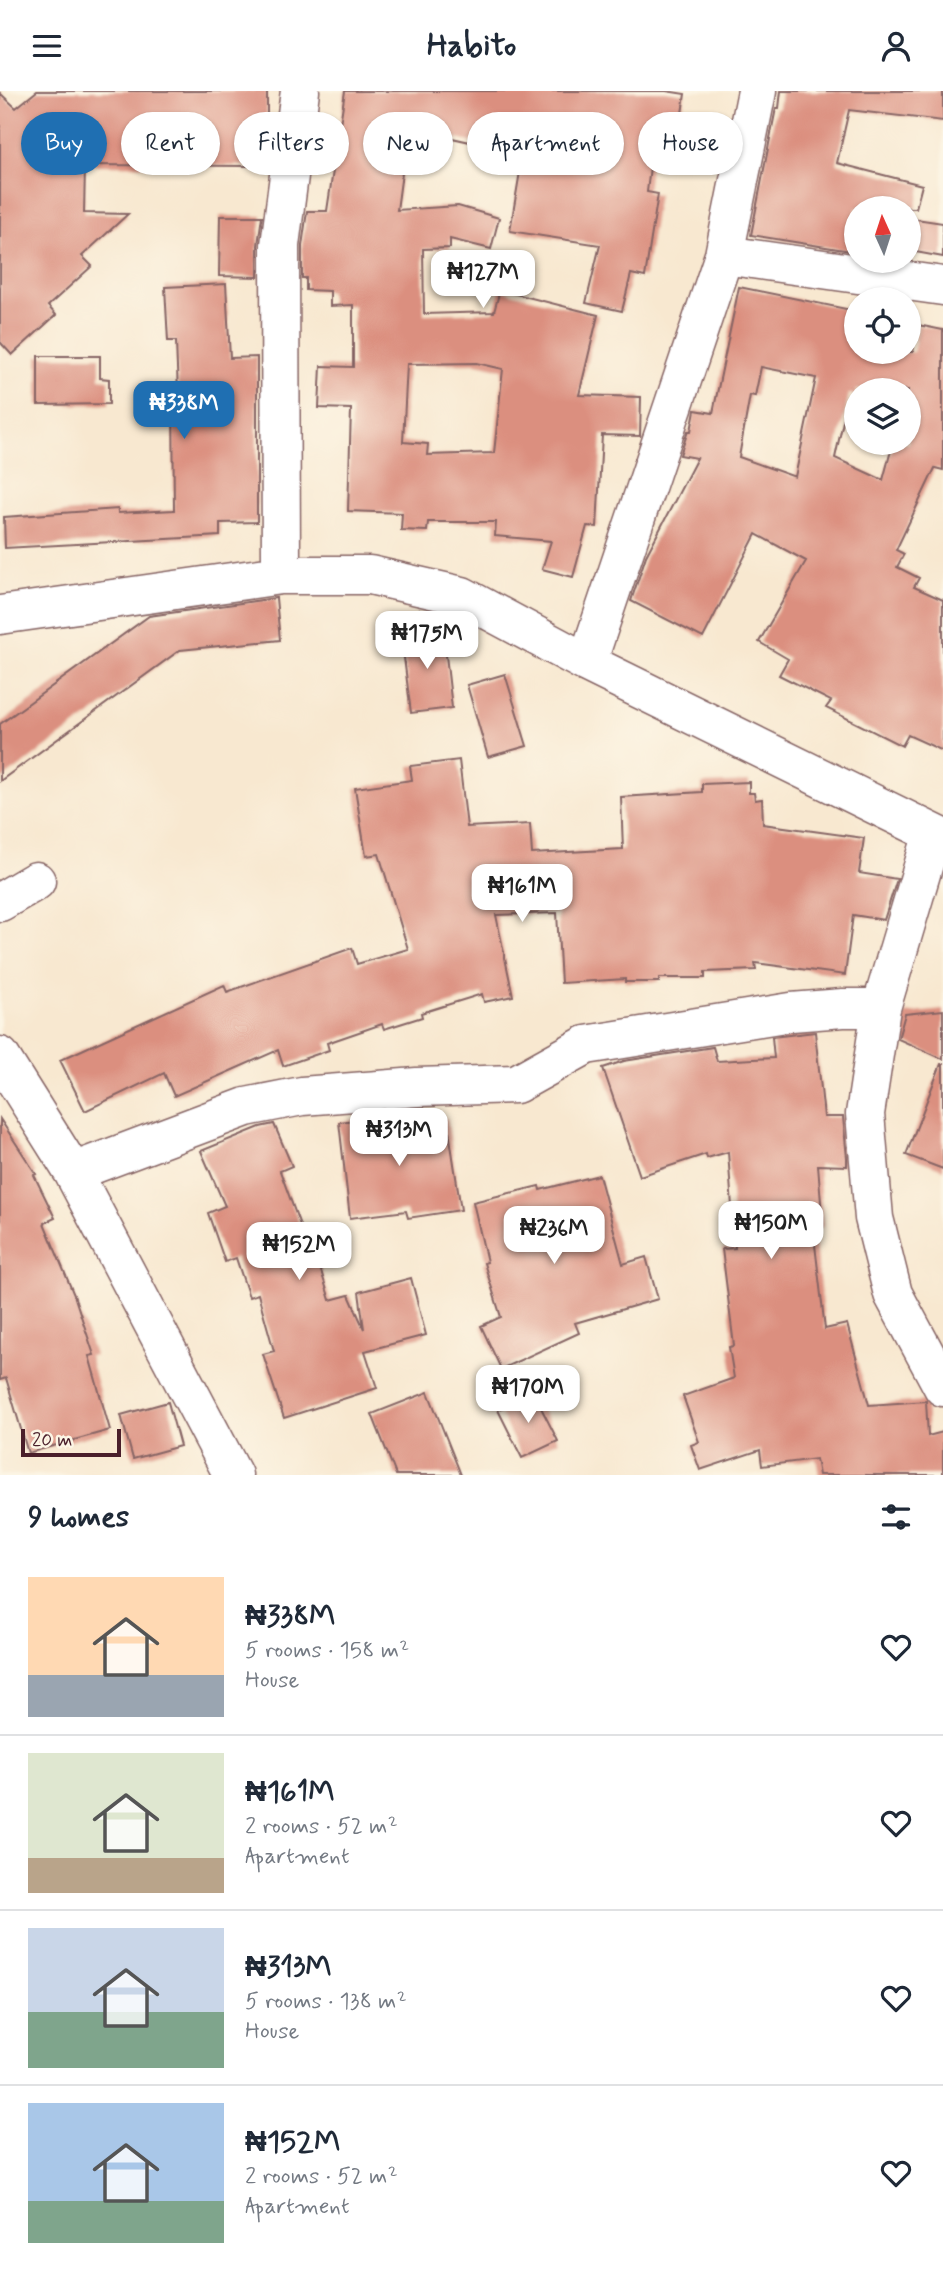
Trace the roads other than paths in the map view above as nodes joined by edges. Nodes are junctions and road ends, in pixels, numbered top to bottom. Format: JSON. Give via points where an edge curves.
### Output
{"nodes":[{"id":1,"x":300,"y":91,"type":"edge"},
{"id":2,"x":757,"y":91,"type":"edge"},
{"id":3,"x":724,"y":255,"type":"junction"},
{"id":4,"x":943,"y":286,"type":"edge"},
{"id":5,"x":281,"y":575,"type":"junction"},
{"id":6,"x":0,"y":615,"type":"edge"},
{"id":7,"x":587,"y":663,"type":"junction"},
{"id":8,"x":938,"y":835,"type":"edge"},
{"id":9,"x":37,"y":881,"type":"dead end"},
{"id":10,"x":0,"y":902,"type":"edge"},
{"id":11,"x":881,"y":1008,"type":"junction"},
{"id":12,"x":0,"y":1056,"type":"edge"},
{"id":13,"x":73,"y":1171,"type":"junction"},
{"id":14,"x":943,"y":1387,"type":"edge"},
{"id":15,"x":233,"y":1475,"type":"edge"}],
"edges":[{"from":1,"to":5,"type":"street","via":[[281,245]]},
{"from":2,"to":3,"type":"street"},
{"from":3,"to":4,"type":"street"},
{"from":3,"to":7,"type":"street"},
{"from":5,"to":6,"type":"street"},
{"from":5,"to":7,"type":"street","via":[[370,575],[462,596]]},
{"from":7,"to":8,"type":"street"},
{"from":8,"to":11,"type":"street"},
{"from":9,"to":10,"type":"street"},
{"from":11,"to":13,"type":"street","via":[[791,1012],[586,1045],[516,1084],[302,1096],[246,1107]]},
{"from":11,"to":14,"type":"street","via":[[865,1115],[874,1219],[893,1294]]},
{"from":12,"to":13,"type":"street"},
{"from":13,"to":15,"type":"street"}]}
